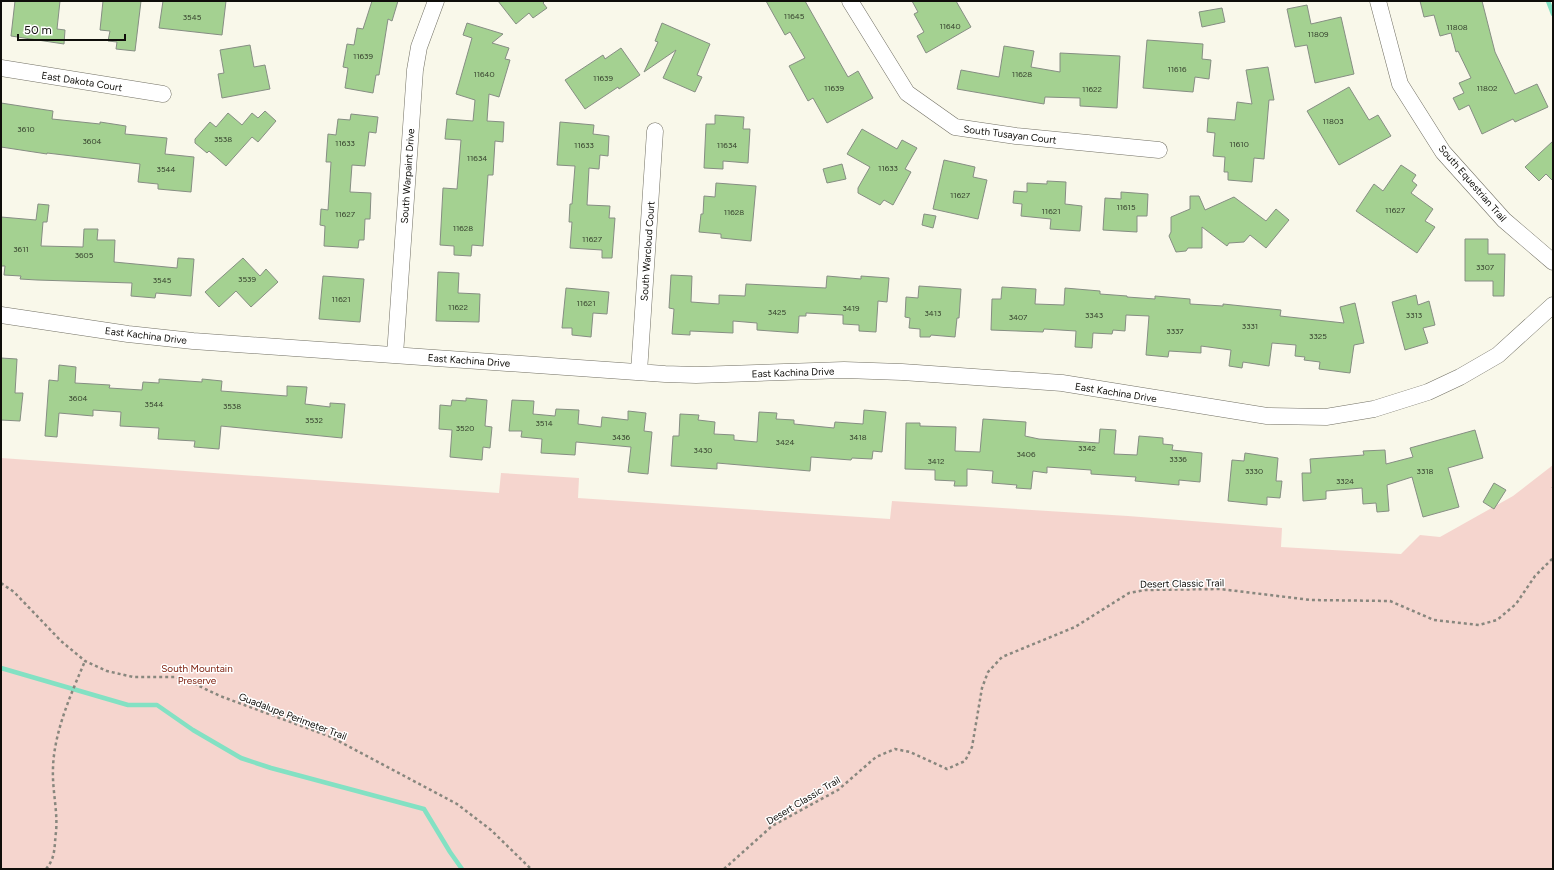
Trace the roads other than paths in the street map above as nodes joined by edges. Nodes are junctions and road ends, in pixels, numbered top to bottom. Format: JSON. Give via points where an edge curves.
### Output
{"nodes":[{"id":1,"x":436,"y":1,"type":"edge"},
{"id":2,"x":850,"y":1,"type":"edge"},
{"id":3,"x":1378,"y":1,"type":"edge"},
{"id":4,"x":1,"y":68,"type":"edge"},
{"id":5,"x":163,"y":94,"type":"dead end"},
{"id":6,"x":655,"y":131,"type":"dead end"},
{"id":7,"x":1160,"y":150,"type":"dead end"},
{"id":8,"x":1553,"y":262,"type":"edge"},
{"id":9,"x":1553,"y":305,"type":"edge"},
{"id":10,"x":1,"y":315,"type":"edge"},
{"id":11,"x":395,"y":355,"type":"junction"},
{"id":12,"x":639,"y":372,"type":"junction"}],
"edges":[{"from":1,"to":11,"type":"street","name":"South Warpaint Drive","via":[[419,47],[414,70]]},
{"from":2,"to":7,"type":"street","name":"South Tusayan Court","via":[[907,93],[955,127],[1016,136]]},
{"from":3,"to":8,"type":"street","name":"South Equestrian Trail","via":[[1400,84],[1443,152],[1504,220]]},
{"from":4,"to":5,"type":"street","name":"East Dakota Court"},
{"from":6,"to":12,"type":"street","name":"South Warcloud Court"},
{"from":9,"to":12,"type":"street","name":"East Kachina Drive","via":[[1498,355],[1460,377],[1428,392],[1374,409],[1326,417],[1267,416],[1062,383],[942,375],[844,370],[696,375]]},
{"from":10,"to":11,"type":"street","name":"East Kachina Drive","via":[[193,341]]},
{"from":11,"to":12,"type":"street","name":"East Kachina Drive"}]}
